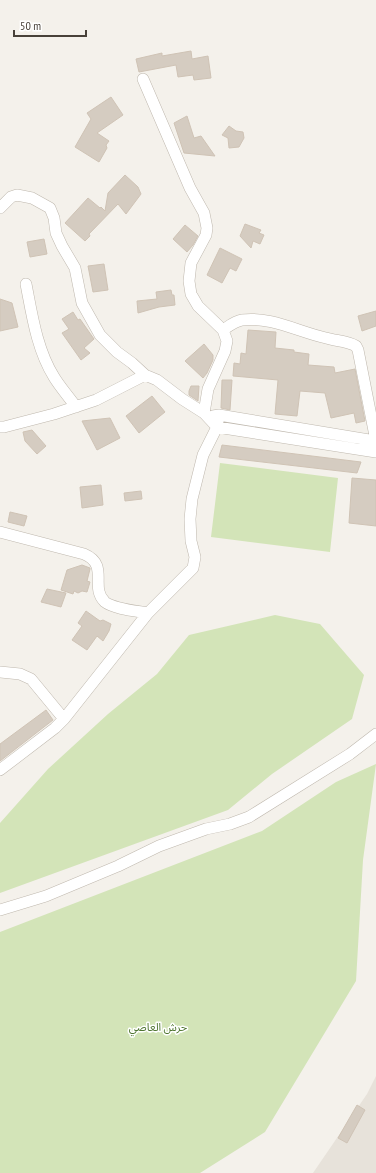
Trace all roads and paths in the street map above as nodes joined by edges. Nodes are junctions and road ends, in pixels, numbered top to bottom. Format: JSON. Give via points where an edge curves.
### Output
{"nodes":[{"id":1,"x":143,"y":79,"type":"dead end"},
{"id":2,"x":0,"y":208,"type":"edge"},
{"id":3,"x":26,"y":284,"type":"dead end"},
{"id":4,"x":223,"y":330,"type":"junction"},
{"id":5,"x":145,"y":375,"type":"junction"},
{"id":6,"x":76,"y":407,"type":"junction"},
{"id":7,"x":211,"y":415,"type":"junction"},
{"id":8,"x":0,"y":427,"type":"edge"},
{"id":9,"x":217,"y":427,"type":"junction"},
{"id":10,"x":288,"y":427,"type":"junction"},
{"id":11,"x":288,"y":439,"type":"junction"},
{"id":12,"x":376,"y":441,"type":"edge"},
{"id":13,"x":376,"y":452,"type":"edge"},
{"id":14,"x":0,"y":532,"type":"edge"},
{"id":15,"x":148,"y":613,"type":"junction"},
{"id":16,"x":0,"y":672,"type":"edge"},
{"id":17,"x":64,"y":719,"type":"junction"},
{"id":18,"x":376,"y":734,"type":"edge"},
{"id":19,"x":0,"y":770,"type":"edge"},
{"id":20,"x":0,"y":910,"type":"edge"}],
"edges":[{"from":1,"to":4,"type":"street","via":[[190,188],[204,213],[206,235],[191,263],[191,294],[198,306]]},
{"from":2,"to":5,"type":"street","via":[[11,197],[17,195],[32,198],[50,208],[56,233],[75,268],[82,303],[100,335]]},
{"from":3,"to":6,"type":"street","via":[[44,357],[53,376]]},
{"from":4,"to":7,"type":"street","via":[[227,340],[225,351],[208,389]]},
{"from":4,"to":12,"type":"street","via":[[240,320],[268,321],[356,346]]},
{"from":5,"to":6,"type":"street","via":[[96,400]]},
{"from":5,"to":7,"type":"street"},
{"from":6,"to":8,"type":"street"},
{"from":7,"to":9,"type":"street"},
{"from":7,"to":10,"type":"street"},
{"from":9,"to":11,"type":"street"},
{"from":9,"to":15,"type":"street","via":[[203,455],[192,499],[190,518],[195,557],[193,568]]},
{"from":10,"to":11,"type":"street"},
{"from":10,"to":12,"type":"street"},
{"from":11,"to":13,"type":"street"},
{"from":14,"to":15,"type":"street","via":[[92,557],[97,564],[100,592],[105,602]]},
{"from":15,"to":17,"type":"street"},
{"from":16,"to":17,"type":"street","via":[[20,674],[31,679]]},
{"from":17,"to":19,"type":"street"},
{"from":18,"to":20,"type":"street","via":[[350,754],[249,817],[159,846],[66,888]]}]}
